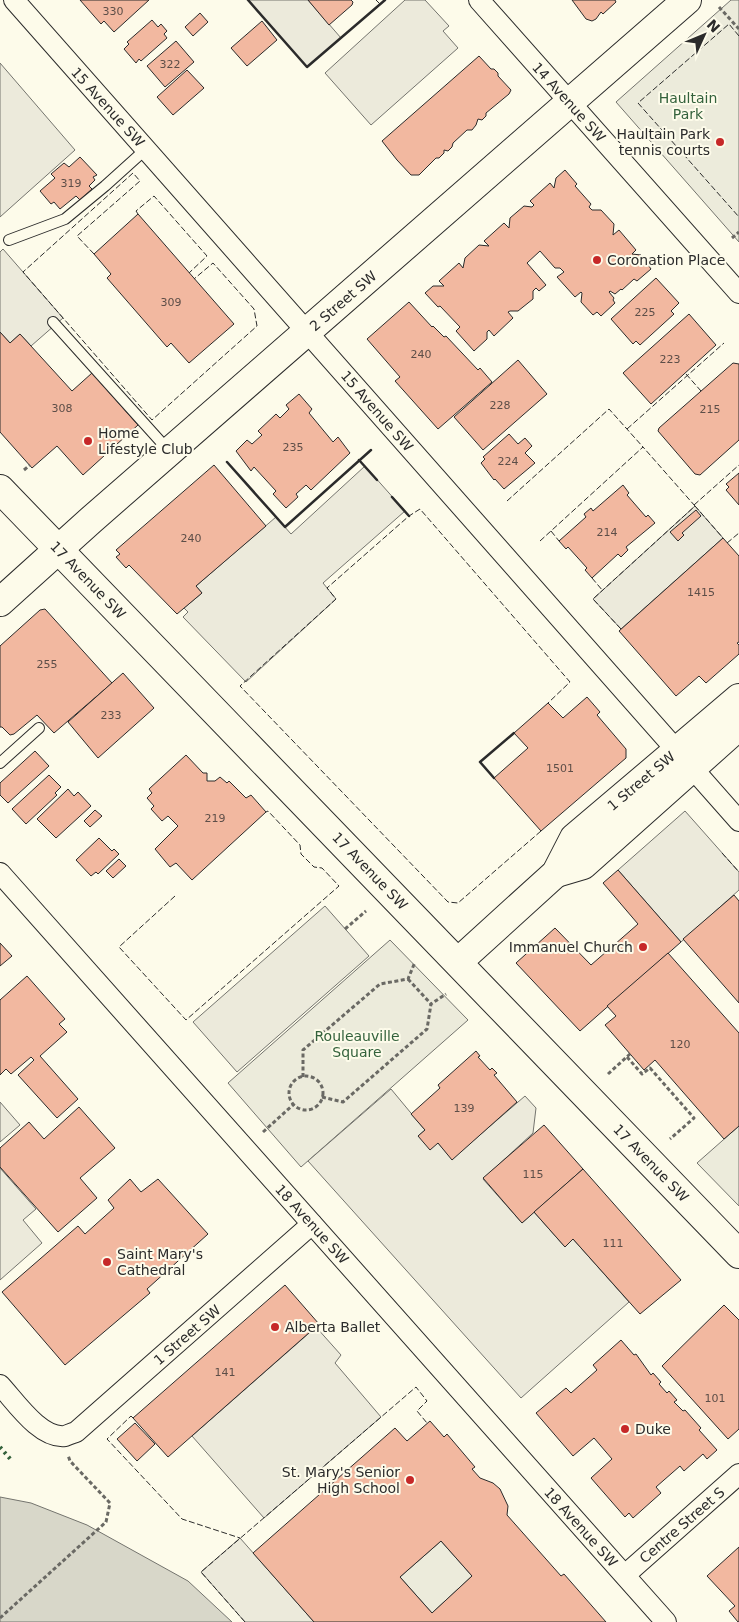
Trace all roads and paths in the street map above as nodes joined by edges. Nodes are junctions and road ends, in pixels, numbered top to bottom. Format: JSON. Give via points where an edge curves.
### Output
{"nodes":[{"id":1,"x":14,"y":0,"type":"edge"},
{"id":2,"x":479,"y":0,"type":"edge"},
{"id":3,"x":687,"y":0,"type":"edge"},
{"id":4,"x":719,"y":7,"type":"dead end"},
{"id":5,"x":739,"y":30,"type":"edge"},
{"id":6,"x":570,"y":103,"type":"junction"},
{"id":7,"x":146,"y":149,"type":"junction"},
{"id":8,"x":739,"y":232,"type":"edge"},
{"id":9,"x":732,"y":238,"type":"dead end"},
{"id":10,"x":9,"y":240,"type":"dead end"},
{"id":11,"x":739,"y":293,"type":"edge"},
{"id":12,"x":53,"y":322,"type":"dead end"},
{"id":13,"x":307,"y":332,"type":"junction"},
{"id":14,"x":170,"y":452,"type":"junction"},
{"id":15,"x":30,"y":465,"type":"dead end"},
{"id":16,"x":24,"y":470,"type":"dead end"},
{"id":17,"x":0,"y":489,"type":"edge"},
{"id":18,"x":58,"y":549,"type":"junction"},
{"id":19,"x":0,"y":602,"type":"edge"},
{"id":20,"x":739,"y":698,"type":"edge"},
{"id":21,"x":739,"y":726,"type":"edge"},
{"id":22,"x":39,"y":728,"type":"dead end"},
{"id":23,"x":684,"y":759,"type":"junction"},
{"id":24,"x":0,"y":764,"type":"edge"},
{"id":25,"x":739,"y":821,"type":"edge"},
{"id":26,"x":0,"y":873,"type":"edge"},
{"id":27,"x":366,"y":911,"type":"dead end"},
{"id":28,"x":345,"y":929,"type":"dead end"},
{"id":29,"x":415,"y":962,"type":"dead end"},
{"id":30,"x":458,"y":962,"type":"junction"},
{"id":31,"x":408,"y":979,"type":"junction"},
{"id":32,"x":446,"y":994,"type":"dead end"},
{"id":33,"x":431,"y":1004,"type":"junction"},
{"id":34,"x":608,"y":1074,"type":"dead end"},
{"id":35,"x":303,"y":1076,"type":"junction"},
{"id":36,"x":322,"y":1096,"type":"junction"},
{"id":37,"x":294,"y":1104,"type":"junction"},
{"id":38,"x":263,"y":1132,"type":"dead end"},
{"id":39,"x":670,"y":1139,"type":"dead end"},
{"id":40,"x":312,"y":1224,"type":"junction"},
{"id":41,"x":739,"y":1254,"type":"edge"},
{"id":42,"x":0,"y":1385,"type":"edge"},
{"id":43,"x":70,"y":1461,"type":"dead end"},
{"id":44,"x":739,"y":1474,"type":"edge"},
{"id":45,"x":625,"y":1575,"type":"junction"},
{"id":46,"x":0,"y":1618,"type":"edge"},
{"id":47,"x":666,"y":1622,"type":"edge"}],
"edges":[{"from":1,"to":7,"type":"street","name":"15 Avenue SW"},
{"from":2,"to":6,"type":"street","name":"14 Avenue SW"},
{"from":3,"to":6,"type":"street","name":"2 Street SW"},
{"from":4,"to":5,"type":"path"},
{"from":6,"to":11,"type":"street","name":"14 Avenue SW"},
{"from":6,"to":13,"type":"street","name":"2 Street SW"},
{"from":7,"to":10,"type":"lane","via":[[65,218]]},
{"from":7,"to":13,"type":"street","name":"15 Avenue SW"},
{"from":8,"to":9,"type":"path"},
{"from":12,"to":14,"type":"lane"},
{"from":13,"to":14,"type":"street","name":"2 Street SW"},
{"from":13,"to":23,"type":"street","name":"15 Avenue SW"},
{"from":14,"to":18,"type":"street","name":"2 Street SW"},
{"from":15,"to":16,"type":"path"},
{"from":17,"to":18,"type":"street","name":"17 Avenue SW"},
{"from":18,"to":19,"type":"street","name":"2 Street SW"},
{"from":18,"to":30,"type":"street","name":"17 Avenue SW"},
{"from":20,"to":23,"type":"street","name":"1 Street SW"},
{"from":21,"to":23,"type":"street","name":"1 Street SW"},
{"from":22,"to":24,"type":"lane"},
{"from":23,"to":25,"type":"street","name":"15 Avenue SW"},
{"from":23,"to":30,"type":"street","name":"1 Street SW","via":[[574,838],[556,873]]},
{"from":26,"to":40,"type":"street","name":"18 Avenue SW"},
{"from":27,"to":28,"type":"path"},
{"from":29,"to":31,"type":"path"},
{"from":30,"to":41,"type":"street","name":"17 Avenue SW"},
{"from":31,"to":33,"type":"path"},
{"from":31,"to":35,"type":"path","via":[[380,984],[303,1050]]},
{"from":32,"to":33,"type":"path"},
{"from":33,"to":36,"type":"path","via":[[427,1029],[343,1102]]},
{"from":34,"to":39,"type":"path","via":[[628,1056],[642,1074],[650,1068],[694,1118]]},
{"from":35,"to":36,"type":"path","via":[[318,1082]]},
{"from":35,"to":37,"type":"path","via":[[294,1081],[289,1090]]},
{"from":36,"to":37,"type":"path","via":[[313,1108],[303,1109]]},
{"from":37,"to":38,"type":"path"},
{"from":40,"to":42,"type":"street","name":"1 Street SW","via":[[76,1432],[65,1436],[50,1434],[39,1427]]},
{"from":40,"to":45,"type":"street","name":"18 Avenue SW"},
{"from":43,"to":46,"type":"path","via":[[110,1503],[106,1522]]},
{"from":44,"to":45,"type":"street","name":"Centre Street S"},
{"from":45,"to":47,"type":"street","name":"18 Avenue SW"}]}
